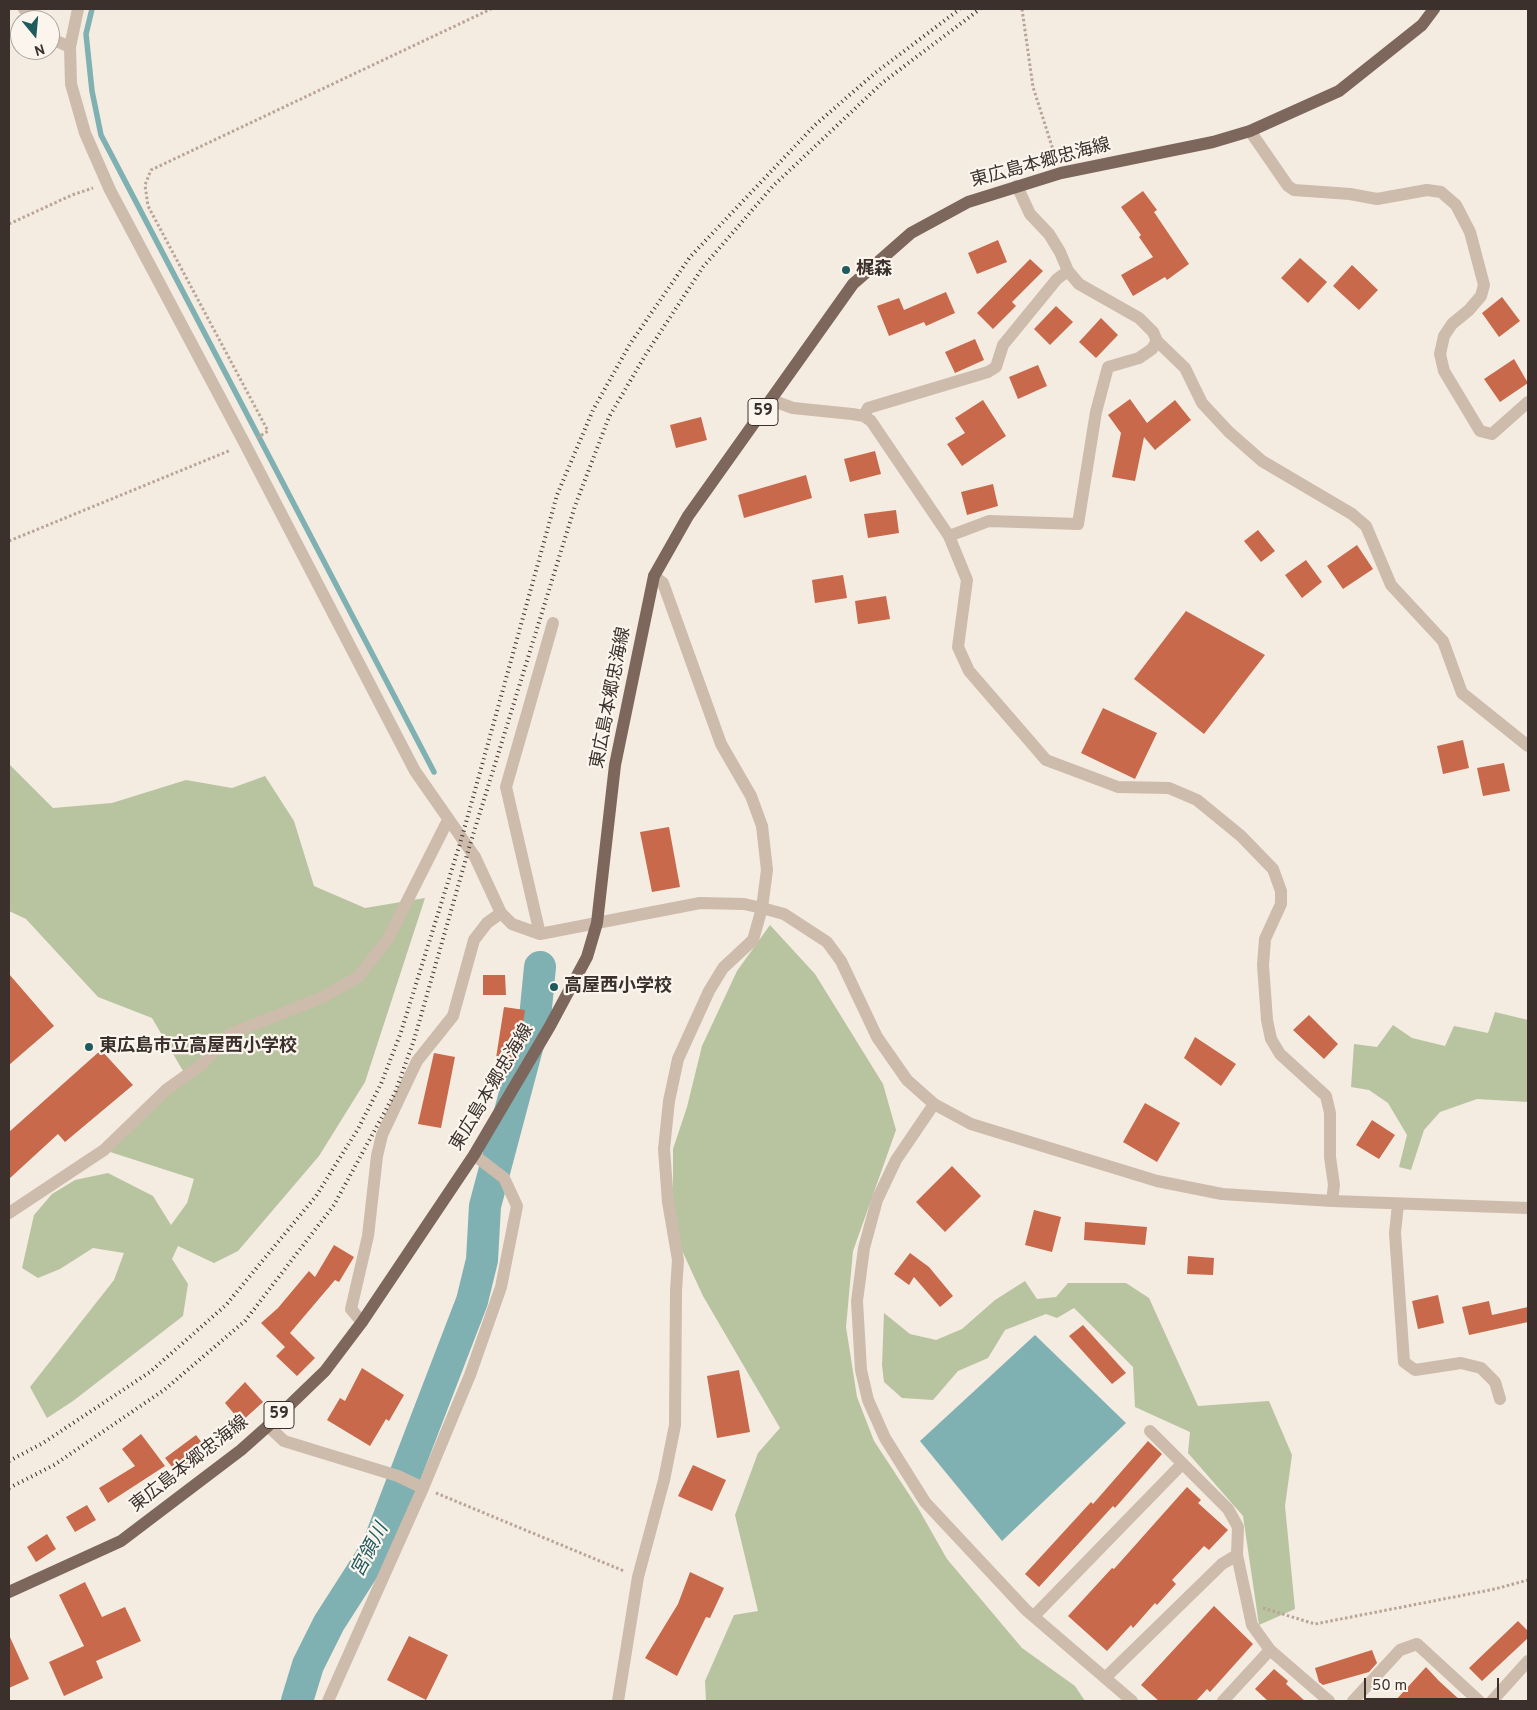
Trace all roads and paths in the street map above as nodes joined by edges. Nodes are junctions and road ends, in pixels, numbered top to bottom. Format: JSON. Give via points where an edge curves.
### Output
{"nodes":[{"id":1,"x":78,"y":9,"type":"edge"},
{"id":2,"x":491,"y":9,"type":"edge"},
{"id":3,"x":1022,"y":9,"type":"edge"},
{"id":4,"x":1434,"y":9,"type":"edge"},
{"id":5,"x":60,"y":43,"type":"edge"},
{"id":6,"x":70,"y":47,"type":"junction"},
{"id":7,"x":1250,"y":131,"type":"junction"},
{"id":8,"x":1061,"y":173,"type":"junction"},
{"id":9,"x":107,"y":183,"type":"junction"},
{"id":10,"x":1017,"y":186,"type":"junction"},
{"id":11,"x":9,"y":224,"type":"edge"},
{"id":12,"x":1068,"y":271,"type":"junction"},
{"id":13,"x":1157,"y":341,"type":"junction"},
{"id":14,"x":771,"y":400,"type":"junction"},
{"id":15,"x":1528,"y":402,"type":"edge"},
{"id":16,"x":864,"y":416,"type":"junction"},
{"id":17,"x":268,"y":431,"type":"dead end"},
{"id":18,"x":245,"y":444,"type":"junction"},
{"id":19,"x":949,"y":536,"type":"junction"},
{"id":20,"x":9,"y":541,"type":"edge"},
{"id":21,"x":654,"y":576,"type":"junction"},
{"id":22,"x":554,"y":623,"type":"dead end"},
{"id":23,"x":1528,"y":746,"type":"edge"},
{"id":24,"x":448,"y":820,"type":"junction"},
{"id":25,"x":762,"y":908,"type":"junction"},
{"id":26,"x":501,"y":913,"type":"junction"},
{"id":27,"x":597,"y":923,"type":"junction"},
{"id":28,"x":540,"y":934,"type":"junction"},
{"id":29,"x":934,"y":1104,"type":"junction"},
{"id":30,"x":474,"y":1155,"type":"junction"},
{"id":31,"x":1332,"y":1201,"type":"junction"},
{"id":32,"x":1398,"y":1204,"type":"junction"},
{"id":33,"x":1528,"y":1208,"type":"edge"},
{"id":34,"x":9,"y":1213,"type":"edge"},
{"id":35,"x":362,"y":1322,"type":"junction"},
{"id":36,"x":1500,"y":1398,"type":"dead end"},
{"id":37,"x":268,"y":1426,"type":"junction"},
{"id":38,"x":1150,"y":1431,"type":"dead end"},
{"id":39,"x":1182,"y":1464,"type":"junction"},
{"id":40,"x":423,"y":1488,"type":"junction"},
{"id":41,"x":1237,"y":1555,"type":"junction"},
{"id":42,"x":638,"y":1577,"type":"junction"},
{"id":43,"x":1528,"y":1580,"type":"edge"},
{"id":44,"x":9,"y":1592,"type":"edge"},
{"id":45,"x":1248,"y":1603,"type":"junction"},
{"id":46,"x":1034,"y":1616,"type":"junction"},
{"id":47,"x":1270,"y":1650,"type":"junction"},
{"id":48,"x":1528,"y":1661,"type":"edge"},
{"id":49,"x":1105,"y":1678,"type":"junction"},
{"id":50,"x":328,"y":1701,"type":"edge"},
{"id":51,"x":618,"y":1701,"type":"edge"},
{"id":52,"x":1132,"y":1701,"type":"edge"},
{"id":53,"x":1223,"y":1701,"type":"edge"},
{"id":54,"x":1329,"y":1701,"type":"edge"},
{"id":55,"x":1354,"y":1701,"type":"edge"},
{"id":56,"x":1479,"y":1701,"type":"edge"},
{"id":57,"x":1492,"y":1701,"type":"edge"}],
"edges":[{"from":1,"to":6,"type":"street"},
{"from":2,"to":17,"type":"path","via":[[151,170],[145,185],[148,206]]},
{"from":3,"to":8,"type":"path","via":[[1033,86]]},
{"from":4,"to":7,"type":"main road","name":"東広島本郷忠海線","number":"59","via":[[1422,25],[1339,91]]},
{"from":5,"to":6,"type":"street"},
{"from":6,"to":9,"type":"street","via":[[71,84],[85,133]]},
{"from":7,"to":8,"type":"main road","name":"東広島本郷忠海線","number":"59","via":[[1213,142]]},
{"from":7,"to":15,"type":"street","via":[[1294,190],[1378,199],[1427,190],[1441,192],[1456,205],[1470,232],[1484,285],[1482,296],[1444,336],[1440,354],[1444,371],[1480,431],[1492,434]]},
{"from":8,"to":10,"type":"main road","name":"東広島本郷忠海線","number":"59"},
{"from":9,"to":11,"type":"path"},
{"from":9,"to":18,"type":"street"},
{"from":10,"to":12,"type":"street","via":[[1030,214],[1060,252]]},
{"from":10,"to":14,"type":"main road","name":"東広島本郷忠海線","number":"59","via":[[968,202],[911,233],[853,284]]},
{"from":12,"to":13,"type":"street","via":[[1079,284],[1139,318]]},
{"from":12,"to":16,"type":"street","via":[[1057,279],[1003,345],[996,366],[988,372],[868,408]]},
{"from":13,"to":19,"type":"street","via":[[1139,358],[1108,367],[1096,412],[1078,524],[989,522]]},
{"from":13,"to":23,"type":"street","via":[[1185,368],[1202,403],[1235,438],[1262,461],[1352,514],[1366,526],[1391,585],[1443,641],[1462,693]]},
{"from":14,"to":16,"type":"street","via":[[793,408]]},
{"from":14,"to":21,"type":"main road","name":"東広島本郷忠海線","number":"59","via":[[688,516]]},
{"from":16,"to":19,"type":"street","via":[[871,421]]},
{"from":18,"to":20,"type":"path"},
{"from":18,"to":24,"type":"street","via":[[415,771]]},
{"from":19,"to":31,"type":"street","via":[[967,580],[958,647],[970,671],[1046,760],[1118,787],[1169,788],[1197,800],[1242,836],[1273,869],[1281,904],[1265,939],[1263,965],[1267,1020],[1271,1039],[1280,1054],[1326,1096],[1330,1113]]},
{"from":21,"to":25,"type":"street","via":[[663,583],[721,744],[751,796],[762,826],[767,870]]},
{"from":21,"to":27,"type":"main road","name":"東広島本郷忠海線","number":"59","via":[[615,764]]},
{"from":22,"to":28,"type":"street","via":[[506,787]]},
{"from":24,"to":26,"type":"street","via":[[475,857]]},
{"from":24,"to":34,"type":"street","via":[[388,939],[358,977],[323,997],[230,1034],[201,1065],[166,1090],[104,1150]]},
{"from":25,"to":27,"type":"street","via":[[744,904],[700,903]]},
{"from":25,"to":29,"type":"street","via":[[784,914],[827,942],[841,961],[877,1037],[907,1080]]},
{"from":25,"to":42,"type":"street","via":[[753,940],[723,968],[709,991],[678,1059],[669,1101],[664,1149],[668,1202],[678,1260],[675,1425]]},
{"from":26,"to":28,"type":"street","via":[[512,924]]},
{"from":26,"to":35,"type":"street","via":[[486,923],[474,940],[453,1016],[417,1061],[382,1135],[368,1236],[351,1309]]},
{"from":27,"to":28,"type":"street"},
{"from":27,"to":30,"type":"main road","name":"東広島本郷忠海線","number":"59","via":[[588,957]]},
{"from":29,"to":31,"type":"street","via":[[971,1124],[1157,1181],[1222,1194]]},
{"from":29,"to":46,"type":"street","via":[[896,1160],[877,1200],[864,1248],[857,1301],[861,1370],[868,1400],[886,1438],[925,1502]]},
{"from":30,"to":35,"type":"main road","name":"東広島本郷忠海線","number":"59"},
{"from":30,"to":40,"type":"street","via":[[504,1178],[517,1206],[501,1287],[470,1376]]},
{"from":31,"to":32,"type":"street"},
{"from":32,"to":33,"type":"street"},
{"from":32,"to":36,"type":"street","via":[[1395,1233],[1404,1362],[1414,1370],[1461,1364],[1481,1368],[1495,1382]]},
{"from":35,"to":37,"type":"main road","name":"東広島本郷忠海線","number":"59","via":[[325,1370]]},
{"from":37,"to":40,"type":"street","via":[[284,1441],[398,1476]]},
{"from":37,"to":44,"type":"main road","name":"東広島本郷忠海線","number":"59","via":[[121,1541]]},
{"from":38,"to":39,"type":"street"},
{"from":39,"to":41,"type":"street","via":[[1228,1509],[1238,1527]]},
{"from":39,"to":46,"type":"street"},
{"from":40,"to":42,"type":"path"},
{"from":40,"to":50,"type":"street"},
{"from":41,"to":45,"type":"street"},
{"from":41,"to":49,"type":"street","via":[[1222,1564]]},
{"from":42,"to":51,"type":"street"},
{"from":43,"to":45,"type":"path","via":[[1315,1624]]},
{"from":45,"to":47,"type":"street","via":[[1252,1625]]},
{"from":46,"to":49,"type":"street"},
{"from":47,"to":53,"type":"street"},
{"from":47,"to":54,"type":"street"},
{"from":48,"to":57,"type":"street"},
{"from":49,"to":52,"type":"street"},
{"from":55,"to":56,"type":"street","via":[[1400,1650],[1417,1644]]}]}
